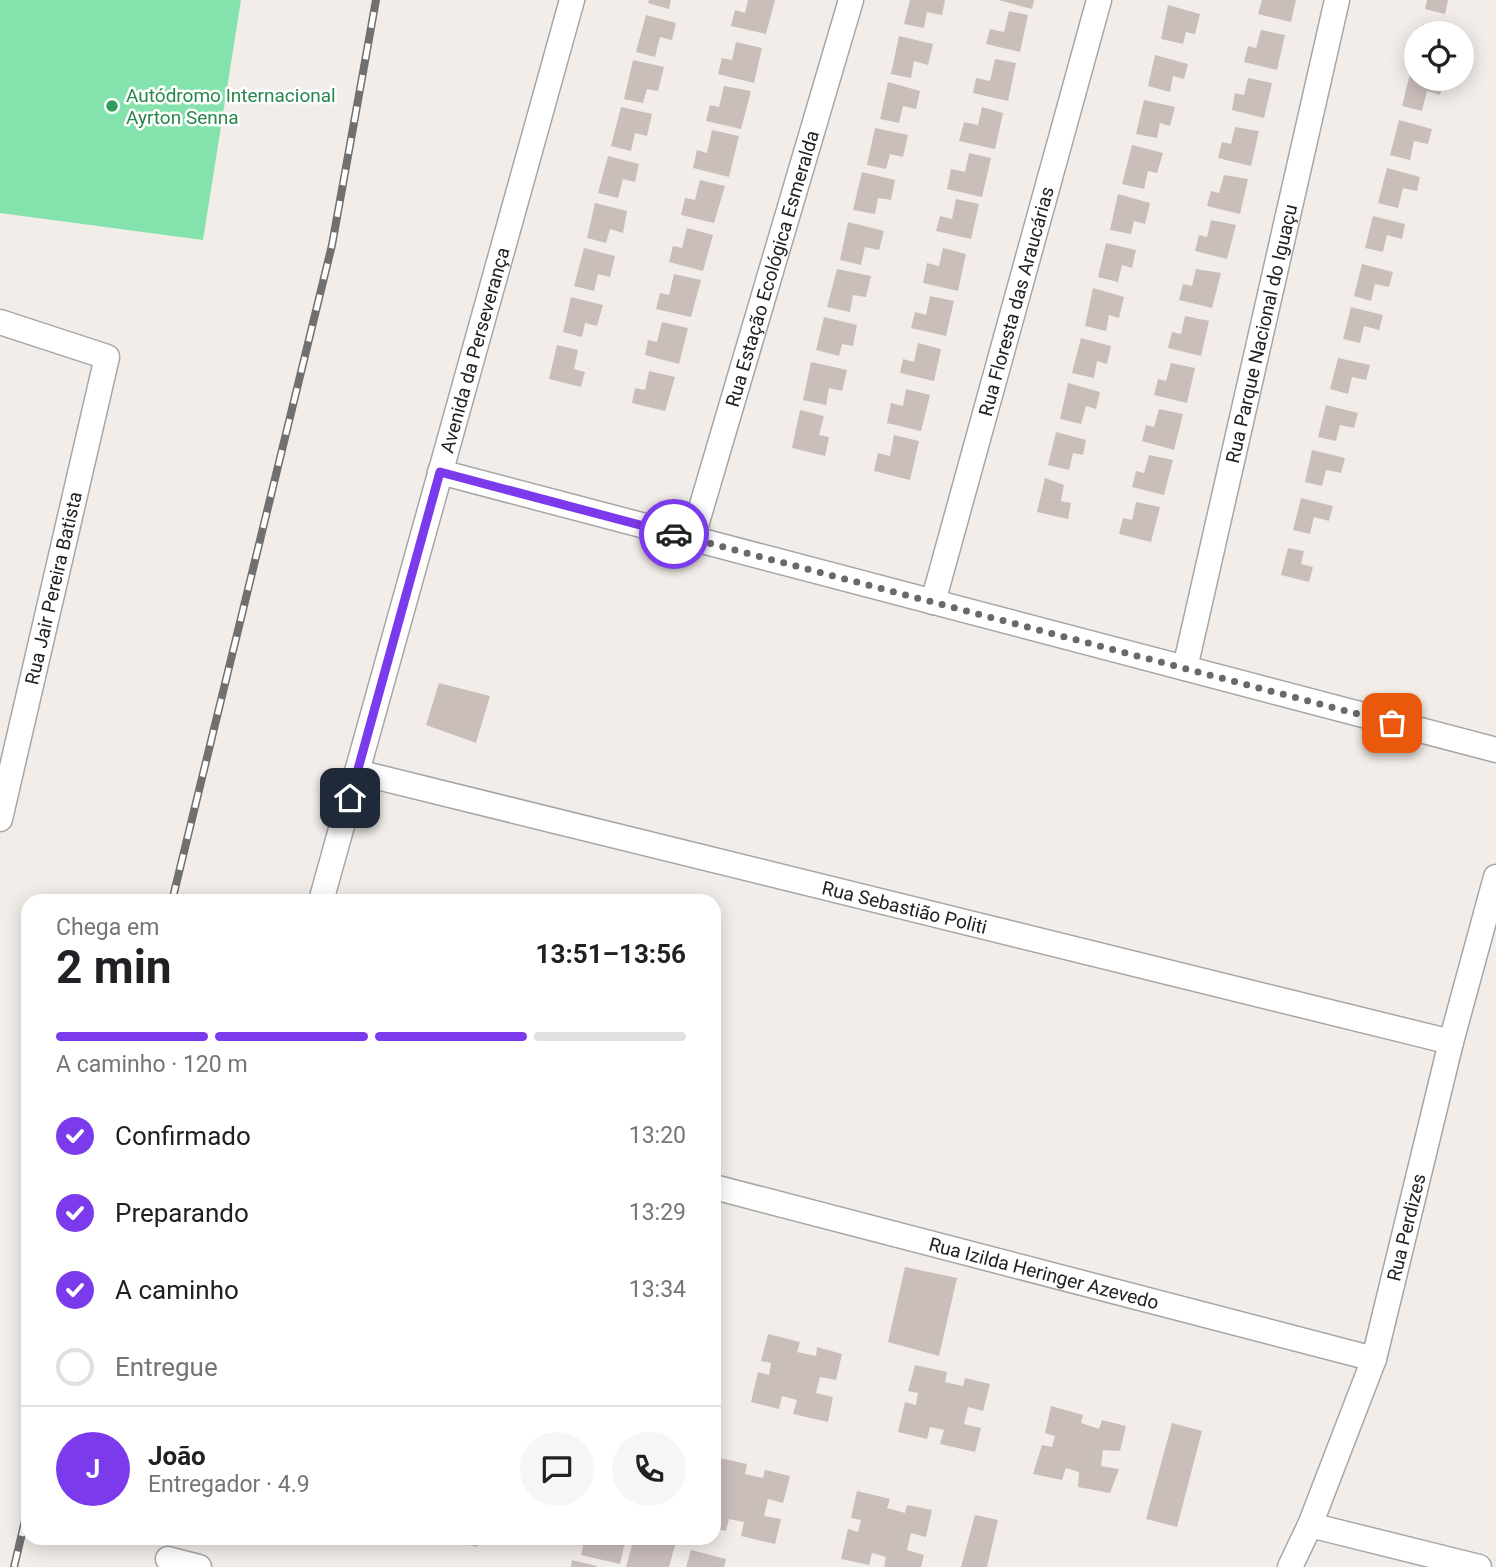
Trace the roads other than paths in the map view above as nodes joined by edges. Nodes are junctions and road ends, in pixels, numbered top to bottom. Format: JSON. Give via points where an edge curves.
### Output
{"nodes":[{"id":1,"x":572,"y":0,"type":"edge"},
{"id":2,"x":851,"y":0,"type":"edge"},
{"id":3,"x":1099,"y":0,"type":"edge"},
{"id":4,"x":1337,"y":0,"type":"edge"},
{"id":5,"x":0,"y":322,"type":"edge"},
{"id":6,"x":440,"y":472,"type":"junction"},
{"id":7,"x":692,"y":539,"type":"junction"},
{"id":8,"x":933,"y":602,"type":"junction"},
{"id":9,"x":1185,"y":668,"type":"junction"},
{"id":10,"x":1496,"y":750,"type":"edge"},
{"id":11,"x":357,"y":772,"type":"junction"},
{"id":12,"x":0,"y":819,"type":"edge"},
{"id":13,"x":1496,"y":877,"type":"edge"},
{"id":14,"x":323,"y":894,"type":"edge"},
{"id":15,"x":1492,"y":914,"type":"edge"},
{"id":16,"x":1451,"y":1042,"type":"junction"},
{"id":17,"x":721,"y":1189,"type":"edge"},
{"id":18,"x":1374,"y":1359,"type":"junction"},
{"id":19,"x":1310,"y":1525,"type":"junction"},
{"id":20,"x":169,"y":1555,"type":"edge"},
{"id":21,"x":199,"y":1567,"type":"edge"},
{"id":22,"x":1290,"y":1567,"type":"edge"},
{"id":23,"x":1479,"y":1567,"type":"edge"}],
"edges":[{"from":1,"to":6,"type":"street","name":"Avenida da Perseverança"},
{"from":2,"to":7,"type":"street","name":"Rua Estação Ecológica Esmeralda"},
{"from":3,"to":8,"type":"street","name":"Rua Floresta das Araucárias"},
{"from":4,"to":9,"type":"street","name":"Rua Parque Nacional do Iguaçu"},
{"from":5,"to":12,"type":"street","name":"Rua Jair Pereira Batista","via":[[107,357]]},
{"from":6,"to":7,"type":"street"},
{"from":6,"to":11,"type":"street","name":"Avenida da Perseverança"},
{"from":7,"to":8,"type":"street"},
{"from":8,"to":9,"type":"street"},
{"from":9,"to":10,"type":"street"},
{"from":11,"to":14,"type":"street","name":"Avenida da Perseverança"},
{"from":11,"to":16,"type":"street","name":"Rua Sebastião Politi"},
{"from":13,"to":15,"type":"street","name":"Rua Perdizes"},
{"from":15,"to":16,"type":"street","name":"Rua Perdizes"},
{"from":16,"to":18,"type":"street","name":"Rua Perdizes"},
{"from":17,"to":18,"type":"street","name":"Rua Izilda Heringer Azevedo"},
{"from":18,"to":19,"type":"street","name":"Rua Perdizes"},
{"from":19,"to":22,"type":"street","name":"Rua Perdizes"},
{"from":19,"to":23,"type":"street"},
{"from":20,"to":21,"type":"street"}]}
